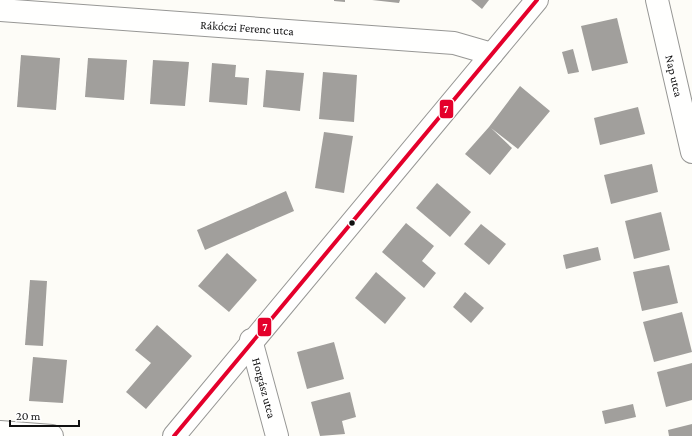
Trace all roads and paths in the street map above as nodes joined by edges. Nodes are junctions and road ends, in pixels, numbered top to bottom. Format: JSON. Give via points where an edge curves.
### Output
{"nodes":[{"id":1,"x":537,"y":0,"type":"edge"},
{"id":2,"x":657,"y":0,"type":"edge"},
{"id":3,"x":0,"y":10,"type":"edge"},
{"id":4,"x":492,"y":54,"type":"junction"},
{"id":5,"x":692,"y":152,"type":"edge"},
{"id":6,"x":252,"y":340,"type":"junction"},
{"id":7,"x":0,"y":432,"type":"edge"},
{"id":8,"x":52,"y":436,"type":"edge"},
{"id":9,"x":174,"y":436,"type":"edge"},
{"id":10,"x":277,"y":436,"type":"edge"}],
"edges":[{"from":1,"to":4,"type":"street"},
{"from":2,"to":5,"type":"street","name":"Nap utca"},
{"from":3,"to":4,"type":"street","name":"Rákóczi Ferenc utca","via":[[454,43]]},
{"from":4,"to":6,"type":"street"},
{"from":6,"to":9,"type":"street"},
{"from":6,"to":10,"type":"street","name":"Horgász utca"},
{"from":7,"to":8,"type":"street"}]}
